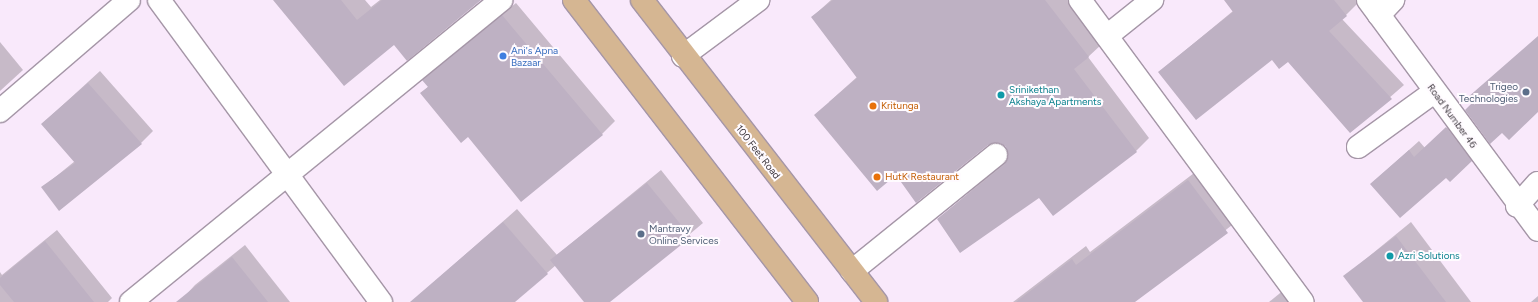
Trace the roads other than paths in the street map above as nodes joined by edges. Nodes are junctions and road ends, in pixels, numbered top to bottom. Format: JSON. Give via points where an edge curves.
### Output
{"nodes":[{"id":1,"x":130,"y":0,"type":"edge"},
{"id":2,"x":159,"y":0,"type":"edge"},
{"id":3,"x":501,"y":0,"type":"edge"},
{"id":4,"x":574,"y":0,"type":"edge"},
{"id":5,"x":642,"y":0,"type":"edge"},
{"id":6,"x":758,"y":0,"type":"edge"},
{"id":7,"x":1080,"y":0,"type":"edge"},
{"id":8,"x":1152,"y":0,"type":"edge"},
{"id":9,"x":1380,"y":5,"type":"edge"},
{"id":10,"x":1107,"y":36,"type":"junction"},
{"id":11,"x":683,"y":56,"type":"junction"},
{"id":12,"x":1434,"y":92,"type":"junction"},
{"id":13,"x":0,"y":111,"type":"edge"},
{"id":14,"x":1358,"y":147,"type":"dead end"},
{"id":15,"x":996,"y":155,"type":"dead end"},
{"id":16,"x":286,"y":177,"type":"junction"},
{"id":17,"x":1538,"y":183,"type":"edge"},
{"id":18,"x":1517,"y":206,"type":"junction"},
{"id":19,"x":1538,"y":230,"type":"edge"},
{"id":20,"x":852,"y":271,"type":"junction"},
{"id":21,"x":131,"y":302,"type":"edge"},
{"id":22,"x":381,"y":302,"type":"edge"},
{"id":23,"x":807,"y":302,"type":"edge"},
{"id":24,"x":876,"y":302,"type":"edge"},
{"id":25,"x":1303,"y":302,"type":"edge"}],
"edges":[{"from":1,"to":13,"type":"street"},
{"from":2,"to":16,"type":"street"},
{"from":3,"to":16,"type":"street"},
{"from":4,"to":23,"type":"main road"},
{"from":5,"to":11,"type":"main road","name":"100 Feet Road"},
{"from":6,"to":11,"type":"street"},
{"from":7,"to":10,"type":"street"},
{"from":8,"to":10,"type":"street"},
{"from":9,"to":12,"type":"street","name":"Road Number 46"},
{"from":10,"to":25,"type":"street"},
{"from":11,"to":20,"type":"main road","name":"100 Feet Road"},
{"from":12,"to":14,"type":"street"},
{"from":12,"to":18,"type":"street","name":"Road Number 46"},
{"from":15,"to":20,"type":"street"},
{"from":16,"to":21,"type":"street"},
{"from":16,"to":22,"type":"street"},
{"from":17,"to":18,"type":"street"},
{"from":18,"to":19,"type":"street","name":"Road Number 46"},
{"from":20,"to":24,"type":"main road","name":"100 Feet Road"}]}
